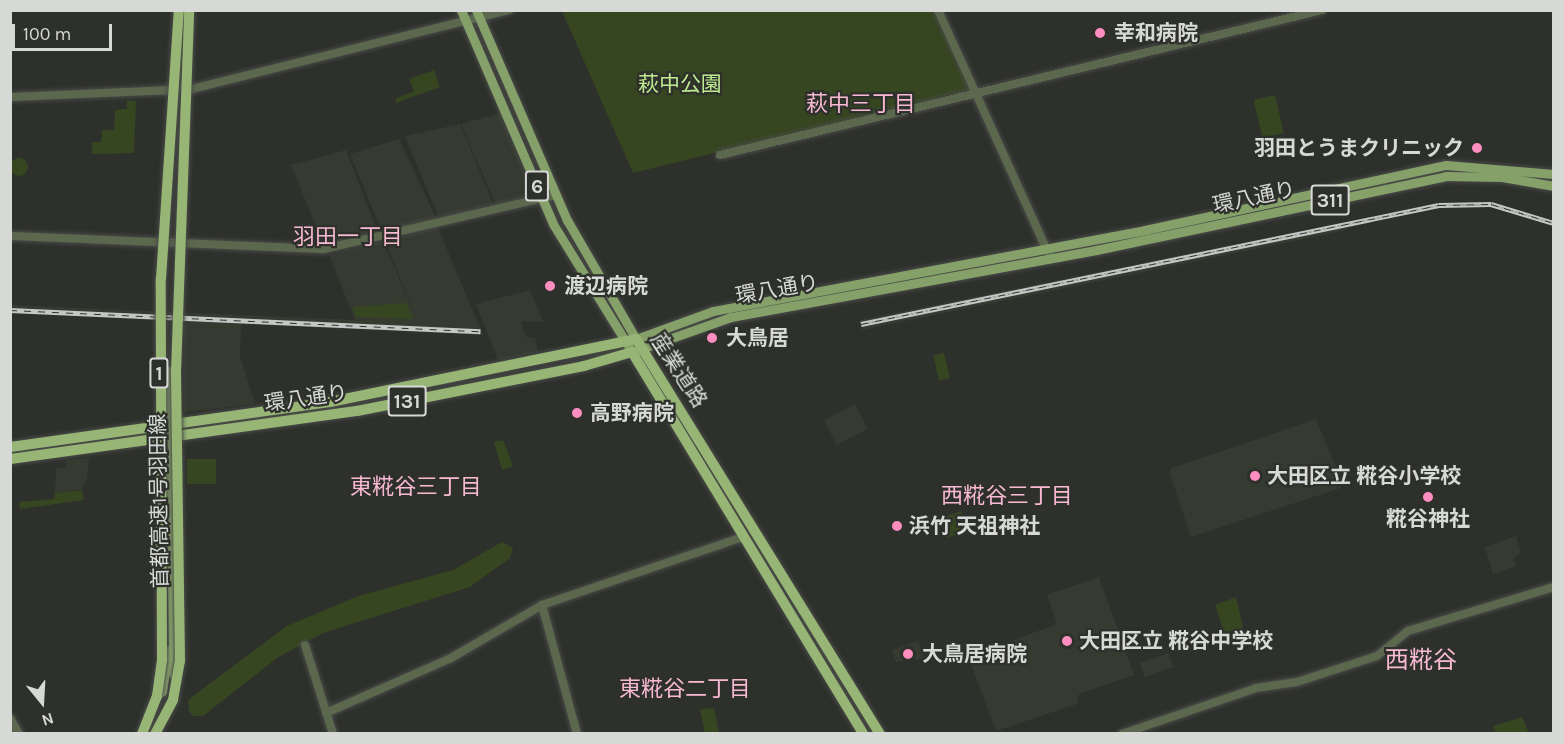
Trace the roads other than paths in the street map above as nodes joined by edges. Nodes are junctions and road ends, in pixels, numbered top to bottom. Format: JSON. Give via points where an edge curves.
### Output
{"nodes":[{"id":1,"x":179,"y":10,"type":"edge"},
{"id":2,"x":189,"y":10,"type":"edge"},
{"id":3,"x":461,"y":10,"type":"edge"},
{"id":4,"x":509,"y":10,"type":"edge"},
{"id":5,"x":938,"y":10,"type":"edge"},
{"id":6,"x":1322,"y":10,"type":"edge"},
{"id":7,"x":478,"y":14,"type":"edge"},
{"id":8,"x":466,"y":21,"type":"junction"},
{"id":9,"x":974,"y":93,"type":"junction"},
{"id":10,"x":10,"y":97,"type":"edge"},
{"id":11,"x":174,"y":111,"type":"junction"},
{"id":12,"x":188,"y":111,"type":"junction"},
{"id":13,"x":720,"y":155,"type":"dead end"},
{"id":14,"x":1554,"y":174,"type":"edge"},
{"id":15,"x":1554,"y":186,"type":"edge"},
{"id":16,"x":556,"y":195,"type":"junction"},
{"id":17,"x":542,"y":197,"type":"junction"},
{"id":18,"x":10,"y":236,"type":"edge"},
{"id":19,"x":1047,"y":248,"type":"junction"},
{"id":20,"x":1051,"y":259,"type":"junction"},
{"id":21,"x":634,"y":345,"type":"junction"},
{"id":22,"x":167,"y":371,"type":"junction"},
{"id":23,"x":168,"y":432,"type":"junction"},
{"id":24,"x":10,"y":447,"type":"edge"},
{"id":25,"x":10,"y":459,"type":"edge"},
{"id":26,"x":743,"y":537,"type":"junction"},
{"id":27,"x":1554,"y":587,"type":"edge"},
{"id":28,"x":542,"y":604,"type":"junction"},
{"id":29,"x":305,"y":645,"type":"dead end"},
{"id":30,"x":326,"y":713,"type":"junction"},
{"id":31,"x":10,"y":718,"type":"edge"},
{"id":32,"x":150,"y":732,"type":"edge"},
{"id":33,"x":574,"y":732,"type":"edge"},
{"id":34,"x":19,"y":734,"type":"edge"},
{"id":35,"x":333,"y":734,"type":"edge"},
{"id":36,"x":863,"y":734,"type":"edge"},
{"id":37,"x":880,"y":734,"type":"edge"},
{"id":38,"x":1122,"y":734,"type":"edge"}],
"edges":[{"from":1,"to":11,"type":"highway","name":"首都高速1号羽田線","number":"1","bridge":true},
{"from":2,"to":12,"type":"highway","name":"首都高速1号羽田線","number":"1","bridge":true},
{"from":3,"to":8,"type":"main road","name":"産業道路","number":"6"},
{"from":4,"to":7,"type":"street"},
{"from":5,"to":9,"type":"street"},
{"from":6,"to":9,"type":"street"},
{"from":7,"to":8,"type":"street"},
{"from":7,"to":16,"type":"main road","name":"産業道路","number":"6"},
{"from":8,"to":10,"type":"street","via":[[192,89]]},
{"from":8,"to":17,"type":"main road","name":"産業道路","number":"6"},
{"from":9,"to":13,"type":"street"},
{"from":9,"to":19,"type":"street"},
{"from":11,"to":22,"type":"highway","bridge":true},
{"from":11,"to":32,"type":"highway","name":"首都高速1号羽田線","number":"1","bridge":true,"via":[[165,198],[160,348],[162,659]]},
{"from":12,"to":22,"type":"highway","bridge":true,"via":[[177,200]]},
{"from":12,"to":32,"type":"highway","name":"首都高速1号羽田線","number":"1","bridge":true,"via":[[176,371],[180,661],[172,700]]},
{"from":14,"to":19,"type":"main road","name":"環八通り","number":"311","via":[[1446,165]]},
{"from":15,"to":20,"type":"main road","name":"環八通り","number":"311","via":[[1502,177],[1446,176]]},
{"from":16,"to":17,"type":"street"},
{"from":16,"to":21,"type":"main road","name":"産業道路","number":"6"},
{"from":17,"to":18,"type":"street","via":[[324,249]]},
{"from":17,"to":21,"type":"main road","name":"産業道路","number":"6","via":[[566,248]]},
{"from":19,"to":20,"type":"street"},
{"from":19,"to":21,"type":"main road","name":"環八通り","number":"311","via":[[710,312]]},
{"from":20,"to":21,"type":"main road","name":"環八通り","number":"311","via":[[731,317]]},
{"from":21,"to":23,"type":"highway","name":"環八通り","number":"131","via":[[584,366],[389,405]]},
{"from":21,"to":26,"type":"highway","name":"産業道路"},
{"from":21,"to":37,"type":"highway","name":"産業道路"},
{"from":22,"to":23,"type":"highway"},
{"from":23,"to":24,"type":"highway","name":"環八通り","number":"131"},
{"from":23,"to":25,"type":"highway","name":"環八通り","number":"131"},
{"from":23,"to":32,"type":"highway","bridge":true,"via":[[171,613],[165,675]]},
{"from":26,"to":28,"type":"street"},
{"from":26,"to":36,"type":"highway","name":"産業道路"},
{"from":27,"to":38,"type":"street","via":[[1408,631],[1377,656],[1297,682],[1256,688]]},
{"from":28,"to":30,"type":"street","via":[[451,658]]},
{"from":28,"to":33,"type":"street"},
{"from":29,"to":30,"type":"street"},
{"from":30,"to":35,"type":"street"},
{"from":31,"to":34,"type":"street"}]}
